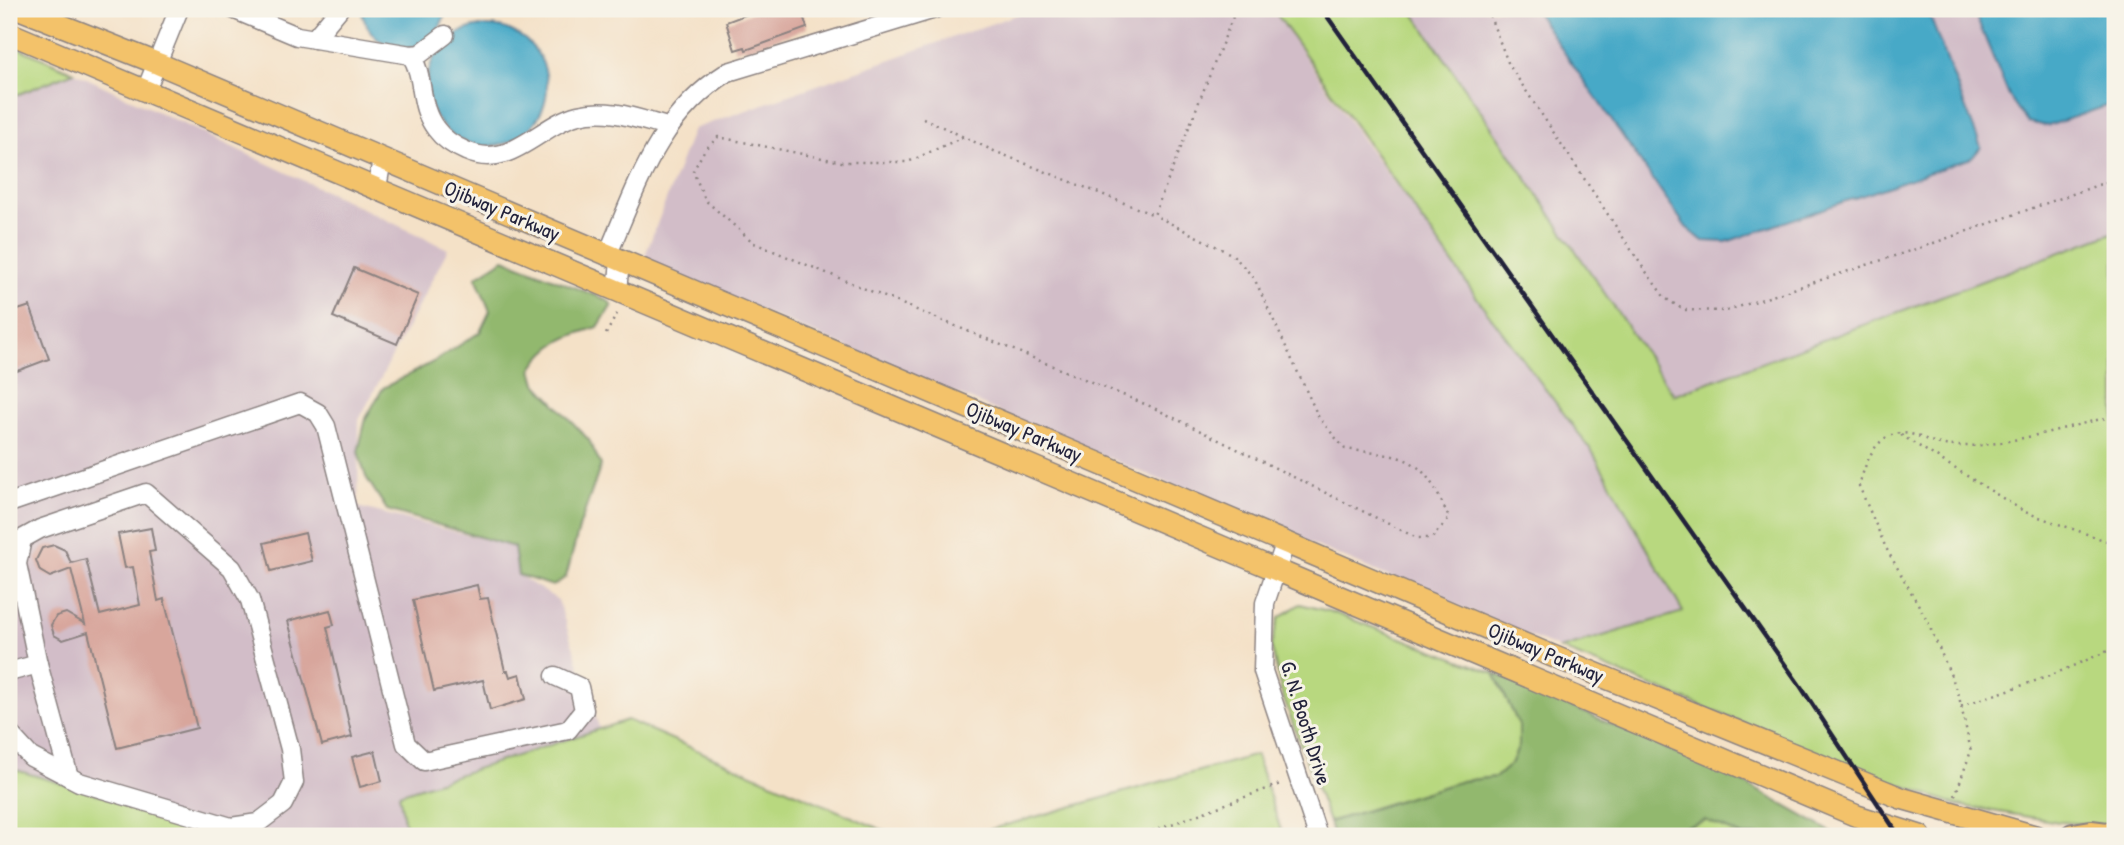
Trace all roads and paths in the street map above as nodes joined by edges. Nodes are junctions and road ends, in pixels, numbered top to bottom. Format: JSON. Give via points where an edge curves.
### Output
{"nodes":[{"id":1,"x":20,"y":9,"type":"edge"},
{"id":2,"x":179,"y":9,"type":"edge"},
{"id":3,"x":233,"y":9,"type":"edge"},
{"id":4,"x":339,"y":9,"type":"edge"},
{"id":5,"x":935,"y":9,"type":"edge"},
{"id":6,"x":1236,"y":9,"type":"edge"},
{"id":7,"x":1486,"y":9,"type":"edge"},
{"id":8,"x":9,"y":33,"type":"edge"},
{"id":9,"x":445,"y":35,"type":"dead end"},
{"id":10,"x":314,"y":39,"type":"junction"},
{"id":11,"x":411,"y":55,"type":"junction"},
{"id":12,"x":159,"y":64,"type":"junction"},
{"id":13,"x":146,"y":90,"type":"junction"},
{"id":14,"x":923,"y":118,"type":"dead end"},
{"id":15,"x":667,"y":127,"type":"junction"},
{"id":16,"x":963,"y":137,"type":"junction"},
{"id":17,"x":382,"y":159,"type":"junction"},
{"id":18,"x":2115,"y":179,"type":"edge"},
{"id":19,"x":377,"y":188,"type":"junction"},
{"id":20,"x":1154,"y":215,"type":"junction"},
{"id":21,"x":614,"y":259,"type":"junction"},
{"id":22,"x":622,"y":292,"type":"junction"},
{"id":23,"x":606,"y":334,"type":"dead end"},
{"id":24,"x":2115,"y":416,"type":"edge"},
{"id":25,"x":1900,"y":434,"type":"junction"},
{"id":26,"x":9,"y":503,"type":"edge"},
{"id":27,"x":1286,"y":541,"type":"junction"},
{"id":28,"x":2115,"y":544,"type":"edge"},
{"id":29,"x":1275,"y":569,"type":"junction"},
{"id":30,"x":2115,"y":648,"type":"edge"},
{"id":31,"x":38,"y":664,"type":"junction"},
{"id":32,"x":9,"y":672,"type":"edge"},
{"id":33,"x":555,"y":676,"type":"dead end"},
{"id":34,"x":1961,"y":706,"type":"junction"},
{"id":35,"x":9,"y":733,"type":"edge"},
{"id":36,"x":69,"y":777,"type":"junction"},
{"id":37,"x":1298,"y":777,"type":"junction"},
{"id":38,"x":1949,"y":814,"type":"junction"},
{"id":39,"x":1139,"y":836,"type":"edge"},
{"id":40,"x":1318,"y":836,"type":"edge"},
{"id":41,"x":1920,"y":836,"type":"edge"},
{"id":42,"x":2035,"y":836,"type":"edge"},
{"id":43,"x":2073,"y":836,"type":"edge"},
{"id":44,"x":2115,"y":836,"type":"edge"}],
"edges":[{"from":1,"to":12,"type":"main road","name":"Ojibway Parkway"},
{"from":2,"to":12,"type":"street"},
{"from":3,"to":10,"type":"street"},
{"from":4,"to":10,"type":"street"},
{"from":5,"to":15,"type":"street","via":[[728,72],[708,85]]},
{"from":6,"to":20,"type":"path"},
{"from":7,"to":18,"type":"path","via":[[1510,65],[1642,266],[1665,298],[1684,310],[1726,310]]},
{"from":8,"to":13,"type":"main road","name":"Ojibway Parkway"},
{"from":9,"to":11,"type":"street","via":[[420,54]]},
{"from":10,"to":11,"type":"street"},
{"from":11,"to":15,"type":"street","via":[[426,114],[452,145],[471,153],[509,153],[559,121],[579,114],[614,113]]},
{"from":12,"to":13,"type":"street"},
{"from":12,"to":17,"type":"main road","name":"Ojibway Parkway"},
{"from":13,"to":19,"type":"main road","name":"Ojibway Parkway"},
{"from":14,"to":16,"type":"path"},
{"from":15,"to":21,"type":"street","via":[[652,154]]},
{"from":16,"to":20,"type":"path"},
{"from":16,"to":20,"type":"path","via":[[908,162],[842,162],[718,137],[693,171],[705,200],[754,243],[1152,407],[1417,538],[1432,538],[1449,517],[1433,480],[1404,457],[1345,449],[1319,418],[1254,278],[1233,255]]},
{"from":17,"to":19,"type":"street"},
{"from":17,"to":21,"type":"main road","name":"Ojibway Parkway"},
{"from":19,"to":22,"type":"main road","name":"Ojibway Parkway"},
{"from":21,"to":22,"type":"street"},
{"from":21,"to":27,"type":"main road","name":"Ojibway Parkway"},
{"from":22,"to":23,"type":"path"},
{"from":22,"to":29,"type":"main road","name":"Ojibway Parkway"},
{"from":24,"to":25,"type":"path","via":[[1984,444],[1945,445],[1908,432]]},
{"from":25,"to":28,"type":"path","via":[[2025,512]]},
{"from":25,"to":34,"type":"path","via":[[1885,439],[1868,457],[1859,486],[1886,548],[1926,618]]},
{"from":26,"to":33,"type":"street","via":[[300,403],[318,413],[326,426],[406,744],[424,761],[568,730],[584,710],[579,687]]},
{"from":27,"to":29,"type":"street","name":"G. N. Booth Drive"},
{"from":27,"to":38,"type":"main road","name":"Ojibway Parkway","via":[[1550,655]]},
{"from":29,"to":37,"type":"street","name":"G. N. Booth Drive","via":[[1262,626],[1264,671]]},
{"from":29,"to":41,"type":"main road","name":"Ojibway Parkway","via":[[1857,816]]},
{"from":30,"to":34,"type":"path","via":[[2048,677]]},
{"from":31,"to":32,"type":"street"},
{"from":31,"to":36,"type":"street"},
{"from":31,"to":36,"type":"street","via":[[17,564],[22,540],[40,529],[145,493],[232,568],[250,600],[290,749],[294,782],[283,804],[258,823],[231,827]]},
{"from":34,"to":38,"type":"path","via":[[1971,751]]},
{"from":35,"to":36,"type":"street","via":[[31,757]]},
{"from":37,"to":39,"type":"path"},
{"from":37,"to":40,"type":"street","name":"G. N. Booth Drive"},
{"from":38,"to":42,"type":"main road","name":"Ojibway Parkway"},
{"from":43,"to":44,"type":"highway"}]}
